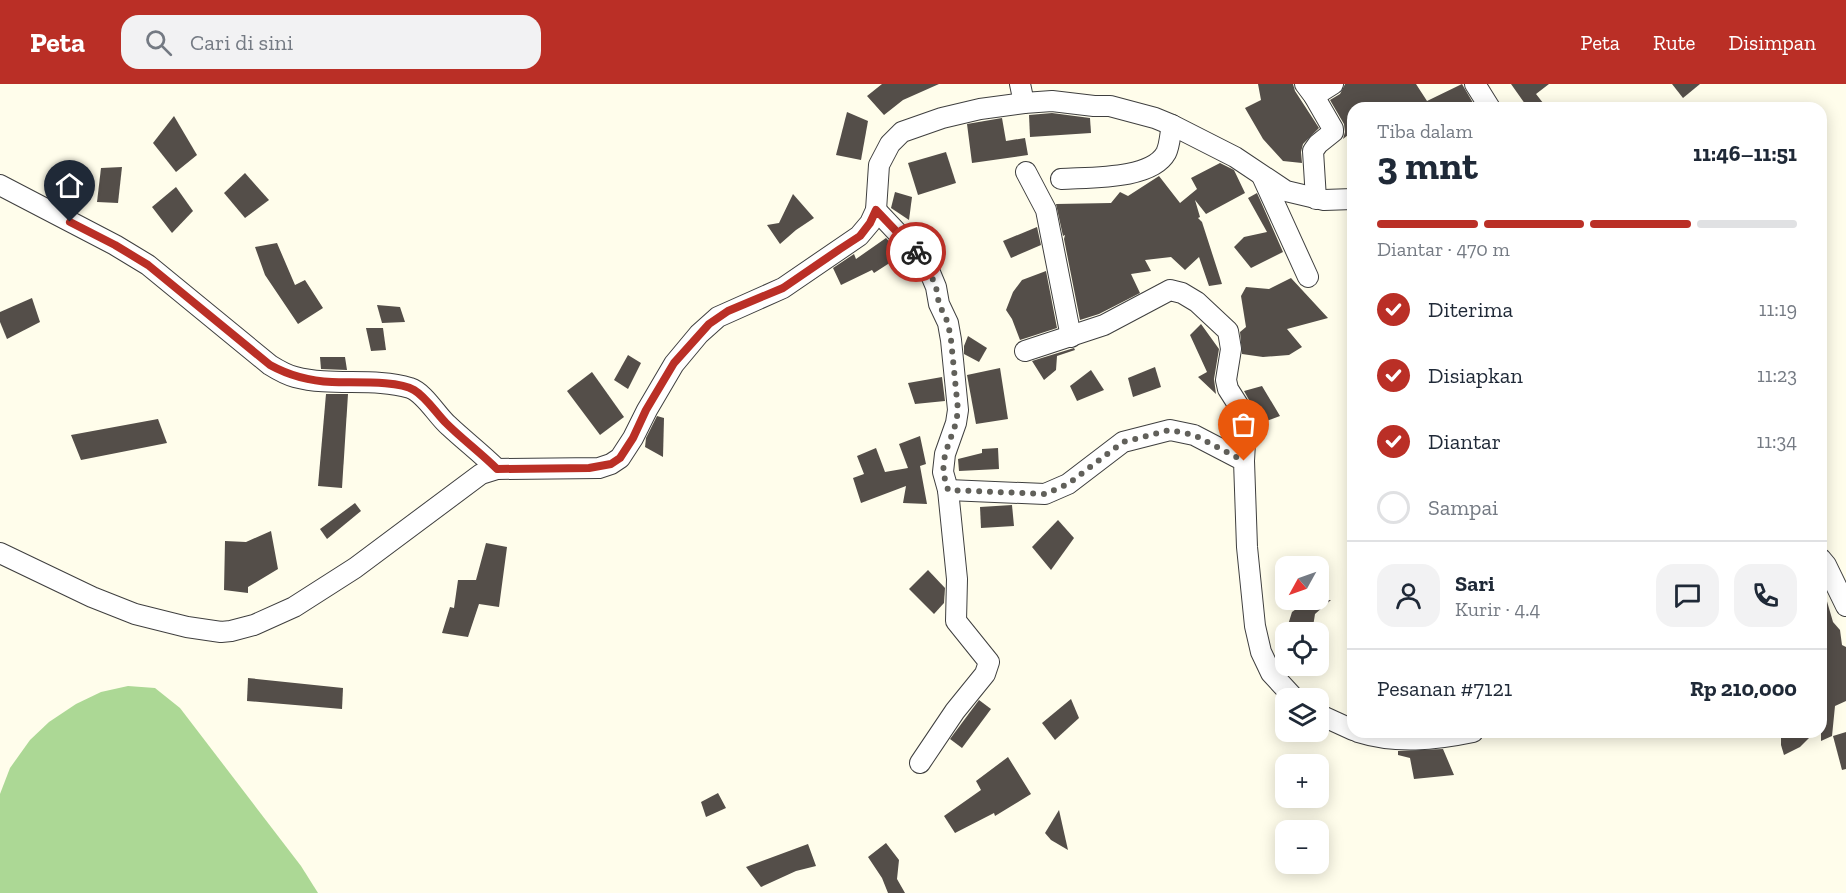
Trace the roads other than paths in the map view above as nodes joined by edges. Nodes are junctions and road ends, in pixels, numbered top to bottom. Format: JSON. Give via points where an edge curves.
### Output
{"nodes":[{"id":1,"x":1333,"y":84,"type":"edge"},
{"id":2,"x":1475,"y":84,"type":"edge"},
{"id":3,"x":1309,"y":90,"type":"edge"},
{"id":4,"x":1022,"y":93,"type":"edge"},
{"id":5,"x":1486,"y":102,"type":"edge"},
{"id":6,"x":1172,"y":125,"type":"junction"},
{"id":7,"x":1026,"y":172,"type":"dead end"},
{"id":8,"x":1263,"y":176,"type":"junction"},
{"id":9,"x":1061,"y":179,"type":"dead end"},
{"id":10,"x":0,"y":185,"type":"edge"},
{"id":11,"x":1316,"y":199,"type":"junction"},
{"id":12,"x":1347,"y":199,"type":"edge"},
{"id":13,"x":876,"y":210,"type":"junction"},
{"id":14,"x":1308,"y":277,"type":"dead end"},
{"id":15,"x":1071,"y":337,"type":"junction"},
{"id":16,"x":1025,"y":351,"type":"dead end"},
{"id":17,"x":1244,"y":461,"type":"junction"},
{"id":18,"x":497,"y":469,"type":"junction"},
{"id":19,"x":948,"y":490,"type":"junction"},
{"id":20,"x":0,"y":553,"type":"edge"},
{"id":21,"x":1827,"y":567,"type":"edge"},
{"id":22,"x":1846,"y":606,"type":"edge"},
{"id":23,"x":1285,"y":688,"type":"edge"},
{"id":24,"x":1329,"y":719,"type":"edge"},
{"id":25,"x":1347,"y":727,"type":"edge"},
{"id":26,"x":1384,"y":738,"type":"edge"},
{"id":27,"x":1426,"y":738,"type":"edge"},
{"id":28,"x":920,"y":763,"type":"dead end"}],
"edges":[{"from":1,"to":3,"type":"street"},
{"from":2,"to":5,"type":"street"},
{"from":3,"to":11,"type":"street","via":[[1334,129],[1313,151]]},
{"from":4,"to":6,"type":"street","via":[[1052,101],[1110,106]]},
{"from":4,"to":13,"type":"street","via":[[902,132],[879,165]]},
{"from":6,"to":8,"type":"street"},
{"from":6,"to":9,"type":"street","via":[[1164,155],[1146,169]]},
{"from":7,"to":15,"type":"street","via":[[1046,210]]},
{"from":8,"to":11,"type":"street","via":[[1286,191]]},
{"from":8,"to":14,"type":"street"},
{"from":10,"to":18,"type":"street","via":[[148,265],[283,372],[319,381],[412,389]]},
{"from":11,"to":12,"type":"street"},
{"from":13,"to":18,"type":"street","via":[[860,236],[783,288],[728,311],[709,324],[674,363],[620,458],[589,468]]},
{"from":13,"to":19,"type":"street","via":[[926,263],[948,323],[958,410],[945,454],[943,472]]},
{"from":15,"to":16,"type":"street"},
{"from":15,"to":17,"type":"street","via":[[1104,326],[1170,290],[1197,302],[1228,331],[1231,349],[1226,380],[1246,424]]},
{"from":17,"to":19,"type":"street","via":[[1194,435],[1170,430],[1123,442],[1068,484],[1045,494]]},
{"from":17,"to":23,"type":"street","via":[[1255,626],[1271,673]]},
{"from":18,"to":20,"type":"street","via":[[473,478],[355,568],[294,607],[231,631],[187,627],[135,614]]},
{"from":19,"to":28,"type":"street","via":[[957,579],[956,621],[987,657],[990,666]]},
{"from":21,"to":22,"type":"street"},
{"from":24,"to":25,"type":"street"},
{"from":26,"to":27,"type":"street"}]}
